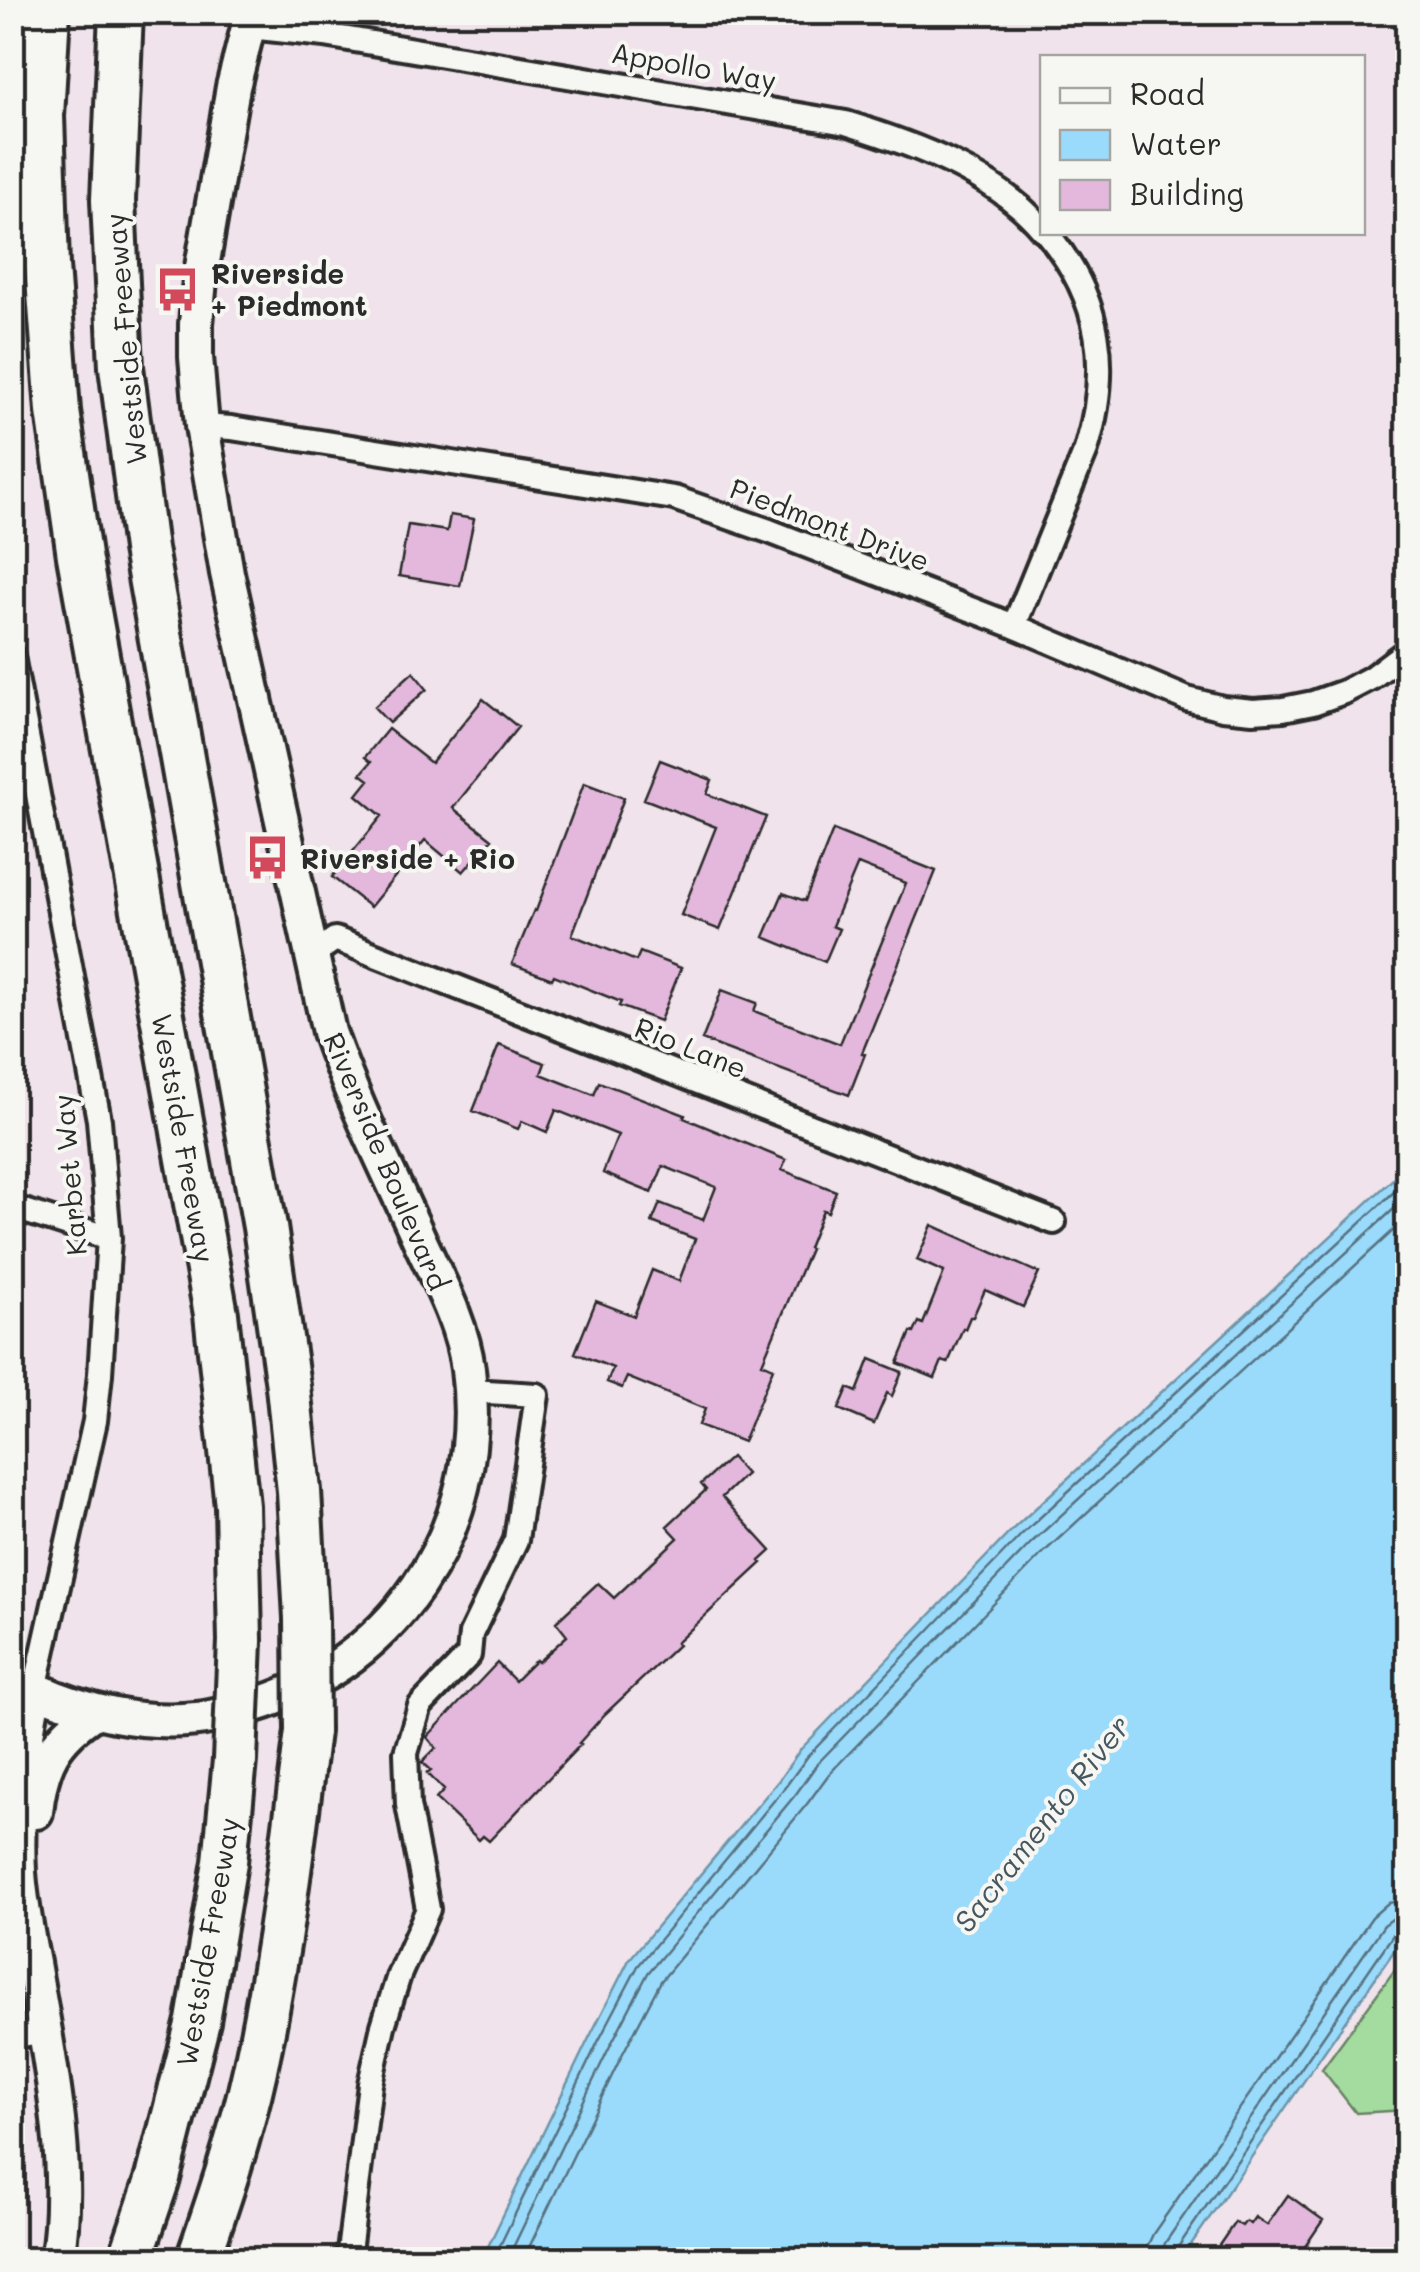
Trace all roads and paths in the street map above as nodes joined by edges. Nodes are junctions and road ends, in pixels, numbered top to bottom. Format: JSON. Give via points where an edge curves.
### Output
{"nodes":[{"id":1,"x":48,"y":12,"type":"edge"},
{"id":2,"x":121,"y":12,"type":"edge"},
{"id":3,"x":250,"y":20,"type":"edge"},
{"id":4,"x":1040,"y":227,"type":"edge"},
{"id":5,"x":1047,"y":235,"type":"edge"},
{"id":6,"x":202,"y":426,"type":"junction"},
{"id":7,"x":1014,"y":626,"type":"junction"},
{"id":8,"x":1408,"y":650,"type":"edge"},
{"id":9,"x":12,"y":656,"type":"edge"},
{"id":10,"x":311,"y":956,"type":"junction"},
{"id":11,"x":12,"y":1207,"type":"edge"},
{"id":12,"x":1054,"y":1222,"type":"dead end"},
{"id":13,"x":109,"y":1238,"type":"junction"},
{"id":14,"x":470,"y":1390,"type":"junction"},
{"id":15,"x":24,"y":1683,"type":"edge"},
{"id":16,"x":95,"y":1712,"type":"junction"},
{"id":17,"x":20,"y":1874,"type":"junction"},
{"id":18,"x":28,"y":2034,"type":"edge"},
{"id":19,"x":57,"y":2260,"type":"edge"},
{"id":20,"x":130,"y":2260,"type":"edge"},
{"id":21,"x":198,"y":2260,"type":"edge"},
{"id":22,"x":348,"y":2260,"type":"edge"}],
"edges":[{"from":1,"to":20,"type":"highway","name":"Westside Freeway","bridge":true,"via":[[42,116],[58,412],[216,1314],[237,1506],[240,1641],[225,1862],[198,2021]]},
{"from":2,"to":21,"type":"highway","name":"Westside Freeway","bridge":true,"via":[[114,200],[121,367],[145,550],[278,1315],[306,1618],[307,1731],[288,1885],[254,2072]]},
{"from":3,"to":4,"type":"street","name":"Appollo Way","via":[[846,123],[940,157],[991,186]]},
{"from":3,"to":6,"type":"street","name":"Riverside Boulevard","via":[[200,279]]},
{"from":5,"to":7,"type":"street","name":"Appollo Way","via":[[1086,297],[1100,385],[1086,450]]},
{"from":6,"to":7,"type":"street","name":"Piedmont Drive","via":[[674,498]]},
{"from":6,"to":10,"type":"street","name":"Riverside Boulevard"},
{"from":7,"to":8,"type":"street","name":"Piedmont Drive","via":[[1187,699],[1253,710],[1344,692]]},
{"from":9,"to":13,"type":"street","name":"Karbet Way","via":[[99,1120]]},
{"from":10,"to":12,"type":"street","name":"Rio Lane","via":[[335,939]]},
{"from":10,"to":14,"type":"street","name":"Riverside Boulevard","via":[[339,1061],[454,1314]]},
{"from":11,"to":13,"type":"street"},
{"from":13,"to":15,"type":"street","name":"Karbet Way","via":[[95,1420]]},
{"from":14,"to":16,"type":"street","name":"Riverside Boulevard","via":[[466,1465],[444,1540],[416,1590],[368,1644],[344,1664],[266,1704],[175,1721]]},
{"from":14,"to":22,"type":"street","via":[[537,1395],[516,1540],[471,1634],[469,1655],[420,1706],[406,1753],[408,1805],[428,1909],[383,2026]]},
{"from":15,"to":16,"type":"street","name":"Riverside Boulevard"},
{"from":15,"to":17,"type":"street"},
{"from":16,"to":17,"type":"street","via":[[71,1727],[49,1756],[32,1850]]},
{"from":17,"to":18,"type":"street"},
{"from":18,"to":19,"type":"street","via":[[61,2166]]}]}
